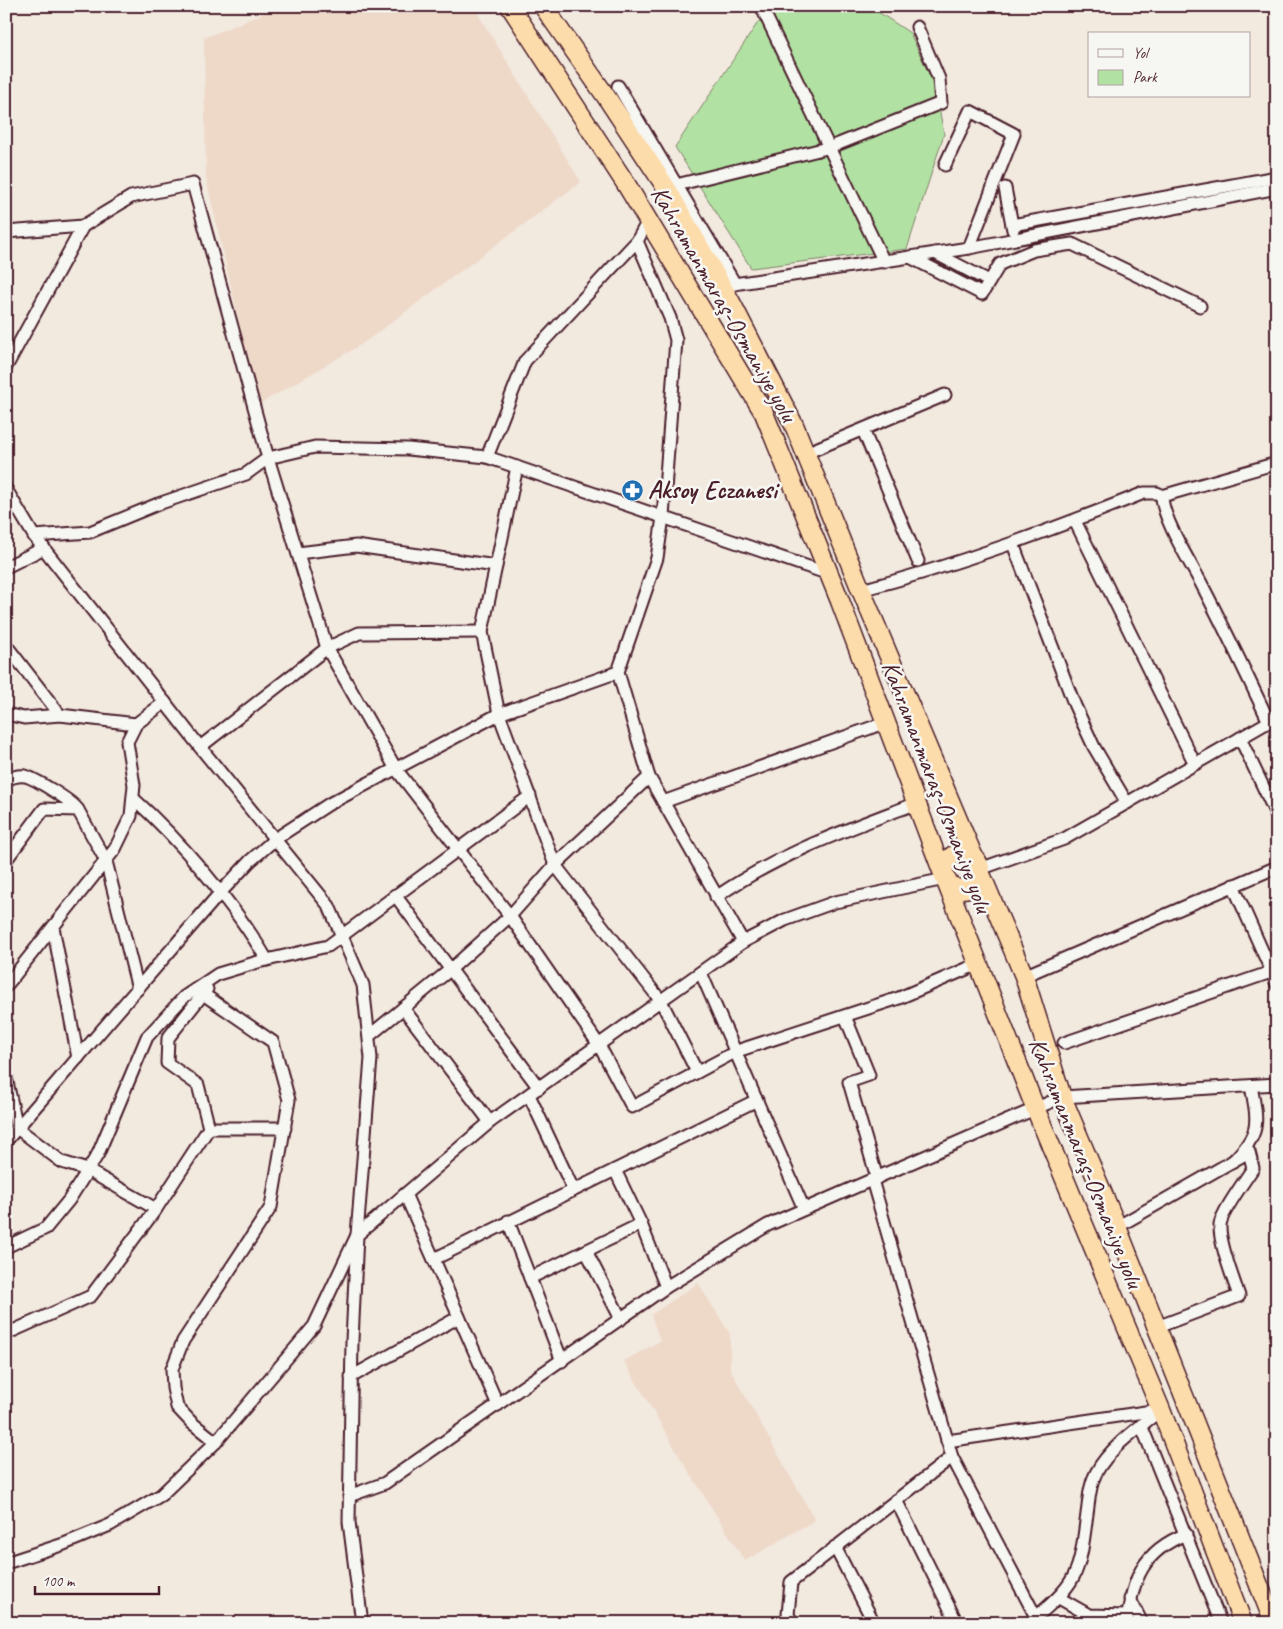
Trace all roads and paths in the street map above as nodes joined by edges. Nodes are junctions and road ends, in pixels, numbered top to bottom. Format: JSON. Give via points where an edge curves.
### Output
{"nodes":[{"id":1,"x":510,"y":6,"type":"edge"},
{"id":2,"x":543,"y":6,"type":"edge"},
{"id":3,"x":761,"y":6,"type":"edge"},
{"id":4,"x":917,"y":27,"type":"dead end"},
{"id":5,"x":618,"y":86,"type":"dead end"},
{"id":6,"x":831,"y":147,"type":"junction"},
{"id":7,"x":945,"y":165,"type":"dead end"},
{"id":8,"x":1277,"y":177,"type":"edge"},
{"id":9,"x":676,"y":185,"type":"junction"},
{"id":10,"x":1005,"y":188,"type":"dead end"},
{"id":11,"x":1277,"y":188,"type":"edge"},
{"id":12,"x":648,"y":221,"type":"junction"},
{"id":13,"x":1012,"y":224,"type":"junction"},
{"id":14,"x":83,"y":226,"type":"junction"},
{"id":15,"x":6,"y":232,"type":"edge"},
{"id":16,"x":1014,"y":239,"type":"junction"},
{"id":17,"x":637,"y":241,"type":"junction"},
{"id":18,"x":969,"y":248,"type":"junction"},
{"id":19,"x":935,"y":253,"type":"junction"},
{"id":20,"x":910,"y":258,"type":"junction"},
{"id":21,"x":884,"y":262,"type":"junction"},
{"id":22,"x":990,"y":281,"type":"junction"},
{"id":23,"x":728,"y":285,"type":"junction"},
{"id":24,"x":1200,"y":306,"type":"dead end"},
{"id":25,"x":6,"y":366,"type":"edge"},
{"id":26,"x":945,"y":396,"type":"dead end"},
{"id":27,"x":863,"y":430,"type":"junction"},
{"id":28,"x":806,"y":454,"type":"junction"},
{"id":29,"x":487,"y":457,"type":"junction"},
{"id":30,"x":268,"y":458,"type":"junction"},
{"id":31,"x":1277,"y":462,"type":"edge"},
{"id":32,"x":517,"y":467,"type":"junction"},
{"id":33,"x":6,"y":489,"type":"edge"},
{"id":34,"x":1162,"y":496,"type":"junction"},
{"id":35,"x":663,"y":517,"type":"junction"},
{"id":36,"x":1075,"y":521,"type":"junction"},
{"id":37,"x":34,"y":536,"type":"junction"},
{"id":38,"x":1013,"y":544,"type":"junction"},
{"id":39,"x":44,"y":548,"type":"junction"},
{"id":40,"x":298,"y":553,"type":"junction"},
{"id":41,"x":918,"y":562,"type":"dead end"},
{"id":42,"x":496,"y":566,"type":"junction"},
{"id":43,"x":6,"y":567,"type":"edge"},
{"id":44,"x":829,"y":574,"type":"junction"},
{"id":45,"x":861,"y":590,"type":"junction"},
{"id":46,"x":482,"y":632,"type":"junction"},
{"id":47,"x":6,"y":645,"type":"edge"},
{"id":48,"x":327,"y":648,"type":"junction"},
{"id":49,"x":618,"y":672,"type":"junction"},
{"id":50,"x":165,"y":702,"type":"junction"},
{"id":51,"x":6,"y":714,"type":"edge"},
{"id":52,"x":499,"y":714,"type":"junction"},
{"id":53,"x":60,"y":715,"type":"junction"},
{"id":54,"x":1273,"y":719,"type":"edge"},
{"id":55,"x":887,"y":722,"type":"junction"},
{"id":56,"x":136,"y":724,"type":"junction"},
{"id":57,"x":1240,"y":738,"type":"junction"},
{"id":58,"x":200,"y":747,"type":"junction"},
{"id":59,"x":1195,"y":764,"type":"junction"},
{"id":60,"x":396,"y":768,"type":"junction"},
{"id":61,"x":649,"y":777,"type":"junction"},
{"id":62,"x":6,"y":780,"type":"edge"},
{"id":63,"x":530,"y":796,"type":"junction"},
{"id":64,"x":133,"y":798,"type":"junction"},
{"id":65,"x":663,"y":802,"type":"junction"},
{"id":66,"x":917,"y":802,"type":"junction"},
{"id":67,"x":1127,"y":802,"type":"junction"},
{"id":68,"x":78,"y":810,"type":"junction"},
{"id":69,"x":1277,"y":816,"type":"edge"},
{"id":70,"x":275,"y":839,"type":"junction"},
{"id":71,"x":459,"y":849,"type":"junction"},
{"id":72,"x":6,"y":860,"type":"edge"},
{"id":73,"x":106,"y":861,"type":"junction"},
{"id":74,"x":556,"y":865,"type":"junction"},
{"id":75,"x":979,"y":866,"type":"junction"},
{"id":76,"x":1277,"y":867,"type":"edge"},
{"id":77,"x":944,"y":876,"type":"junction"},
{"id":78,"x":1233,"y":886,"type":"junction"},
{"id":79,"x":220,"y":893,"type":"junction"},
{"id":80,"x":395,"y":895,"type":"junction"},
{"id":81,"x":716,"y":896,"type":"junction"},
{"id":82,"x":510,"y":916,"type":"junction"},
{"id":83,"x":53,"y":927,"type":"junction"},
{"id":84,"x":342,"y":937,"type":"junction"},
{"id":85,"x":742,"y":942,"type":"junction"},
{"id":86,"x":267,"y":960,"type":"junction"},
{"id":87,"x":978,"y":964,"type":"junction"},
{"id":88,"x":450,"y":969,"type":"junction"},
{"id":89,"x":1274,"y":971,"type":"edge"},
{"id":90,"x":218,"y":974,"type":"junction"},
{"id":91,"x":701,"y":974,"type":"junction"},
{"id":92,"x":1024,"y":976,"type":"junction"},
{"id":93,"x":1277,"y":984,"type":"edge"},
{"id":94,"x":6,"y":986,"type":"edge"},
{"id":95,"x":138,"y":989,"type":"junction"},
{"id":96,"x":203,"y":994,"type":"junction"},
{"id":97,"x":660,"y":1001,"type":"junction"},
{"id":98,"x":403,"y":1008,"type":"junction"},
{"id":99,"x":845,"y":1016,"type":"junction"},
{"id":100,"x":368,"y":1036,"type":"junction"},
{"id":101,"x":1064,"y":1043,"type":"dead end"},
{"id":102,"x":599,"y":1045,"type":"junction"},
{"id":103,"x":737,"y":1051,"type":"junction"},
{"id":104,"x":78,"y":1058,"type":"junction"},
{"id":105,"x":697,"y":1072,"type":"junction"},
{"id":106,"x":6,"y":1077,"type":"edge"},
{"id":107,"x":1277,"y":1084,"type":"edge"},
{"id":108,"x":1251,"y":1086,"type":"junction"},
{"id":109,"x":539,"y":1088,"type":"junction"},
{"id":110,"x":529,"y":1095,"type":"junction"},
{"id":111,"x":1062,"y":1097,"type":"junction"},
{"id":112,"x":758,"y":1100,"type":"junction"},
{"id":113,"x":1036,"y":1110,"type":"junction"},
{"id":114,"x":490,"y":1122,"type":"junction"},
{"id":115,"x":17,"y":1128,"type":"junction"},
{"id":116,"x":209,"y":1128,"type":"junction"},
{"id":117,"x":285,"y":1128,"type":"junction"},
{"id":118,"x":6,"y":1141,"type":"edge"},
{"id":119,"x":1233,"y":1161,"type":"junction"},
{"id":120,"x":87,"y":1170,"type":"junction"},
{"id":121,"x":614,"y":1170,"type":"junction"},
{"id":122,"x":875,"y":1179,"type":"junction"},
{"id":123,"x":573,"y":1189,"type":"junction"},
{"id":124,"x":405,"y":1194,"type":"junction"},
{"id":125,"x":156,"y":1209,"type":"junction"},
{"id":126,"x":804,"y":1209,"type":"junction"},
{"id":127,"x":508,"y":1221,"type":"junction"},
{"id":128,"x":641,"y":1224,"type":"junction"},
{"id":129,"x":1117,"y":1227,"type":"junction"},
{"id":130,"x":357,"y":1235,"type":"junction"},
{"id":131,"x":6,"y":1247,"type":"edge"},
{"id":132,"x":586,"y":1251,"type":"junction"},
{"id":133,"x":434,"y":1259,"type":"junction"},
{"id":134,"x":530,"y":1278,"type":"junction"},
{"id":135,"x":666,"y":1287,"type":"junction"},
{"id":136,"x":459,"y":1317,"type":"junction"},
{"id":137,"x":621,"y":1319,"type":"junction"},
{"id":138,"x":1157,"y":1327,"type":"junction"},
{"id":139,"x":6,"y":1334,"type":"edge"},
{"id":140,"x":562,"y":1361,"type":"junction"},
{"id":141,"x":351,"y":1377,"type":"junction"},
{"id":142,"x":498,"y":1405,"type":"junction"},
{"id":143,"x":1161,"y":1410,"type":"junction"},
{"id":144,"x":1142,"y":1425,"type":"junction"},
{"id":145,"x":948,"y":1441,"type":"junction"},
{"id":146,"x":216,"y":1442,"type":"junction"},
{"id":147,"x":952,"y":1457,"type":"junction"},
{"id":148,"x":349,"y":1496,"type":"junction"},
{"id":149,"x":896,"y":1500,"type":"junction"},
{"id":150,"x":1186,"y":1534,"type":"junction"},
{"id":151,"x":835,"y":1547,"type":"junction"},
{"id":152,"x":6,"y":1563,"type":"edge"},
{"id":153,"x":1130,"y":1597,"type":"junction"},
{"id":154,"x":1058,"y":1598,"type":"junction"},
{"id":155,"x":1128,"y":1619,"type":"edge"},
{"id":156,"x":1032,"y":1620,"type":"edge"},
{"id":157,"x":362,"y":1623,"type":"edge"},
{"id":158,"x":793,"y":1623,"type":"edge"},
{"id":159,"x":874,"y":1623,"type":"edge"},
{"id":160,"x":957,"y":1623,"type":"edge"},
{"id":161,"x":1142,"y":1623,"type":"edge"},
{"id":162,"x":1221,"y":1623,"type":"edge"},
{"id":163,"x":1243,"y":1623,"type":"edge"},
{"id":164,"x":1274,"y":1623,"type":"edge"}],
"edges":[{"from":1,"to":12,"type":"highway","name":"Kahramanmaraş-Osmaniye yolu"},
{"from":2,"to":23,"type":"highway","name":"Kahramanmaraş-Osmaniye yolu"},
{"from":3,"to":6,"type":"street"},
{"from":4,"to":6,"type":"street","via":[[939,79],[941,103]]},
{"from":5,"to":9,"type":"street"},
{"from":6,"to":9,"type":"street"},
{"from":6,"to":21,"type":"street"},
{"from":7,"to":18,"type":"street","via":[[970,111],[1014,134]]},
{"from":8,"to":13,"type":"street"},
{"from":9,"to":23,"type":"street"},
{"from":10,"to":13,"type":"street"},
{"from":11,"to":16,"type":"street"},
{"from":12,"to":17,"type":"street"},
{"from":12,"to":44,"type":"highway","name":"Kahramanmaraş-Osmaniye yolu","via":[[764,413]]},
{"from":13,"to":16,"type":"street"},
{"from":14,"to":15,"type":"street"},
{"from":14,"to":25,"type":"street"},
{"from":14,"to":30,"type":"street","via":[[131,197],[193,184]]},
{"from":16,"to":18,"type":"street"},
{"from":17,"to":29,"type":"street","via":[[525,361]]},
{"from":17,"to":35,"type":"street","via":[[676,340]]},
{"from":18,"to":19,"type":"street"},
{"from":19,"to":20,"type":"street"},
{"from":19,"to":22,"type":"street"},
{"from":20,"to":21,"type":"street"},
{"from":20,"to":22,"type":"street","via":[[982,294]]},
{"from":21,"to":23,"type":"street"},
{"from":22,"to":24,"type":"street","via":[[1000,264],[1034,250],[1072,244]]},
{"from":23,"to":28,"type":"highway","name":"Kahramanmaraş-Osmaniye yolu"},
{"from":26,"to":27,"type":"street"},
{"from":27,"to":28,"type":"street"},
{"from":27,"to":41,"type":"street"},
{"from":28,"to":45,"type":"highway","name":"Kahramanmaraş-Osmaniye yolu"},
{"from":29,"to":30,"type":"street","via":[[408,449],[315,447]]},
{"from":29,"to":32,"type":"street"},
{"from":30,"to":37,"type":"street","via":[[246,474],[158,504],[90,532]]},
{"from":30,"to":40,"type":"street"},
{"from":31,"to":34,"type":"street"},
{"from":32,"to":35,"type":"street"},
{"from":32,"to":42,"type":"street"},
{"from":33,"to":37,"type":"street"},
{"from":34,"to":36,"type":"street","via":[[1144,493]]},
{"from":34,"to":54,"type":"street","via":[[1174,530]]},
{"from":35,"to":44,"type":"street"},
{"from":35,"to":49,"type":"street","via":[[657,558]]},
{"from":36,"to":38,"type":"street"},
{"from":36,"to":59,"type":"street"},
{"from":37,"to":39,"type":"street"},
{"from":38,"to":45,"type":"street"},
{"from":38,"to":67,"type":"street","via":[[1075,706],[1094,747]]},
{"from":39,"to":43,"type":"street"},
{"from":39,"to":50,"type":"street"},
{"from":40,"to":42,"type":"street","via":[[356,546]]},
{"from":40,"to":48,"type":"street"},
{"from":42,"to":46,"type":"street"},
{"from":44,"to":55,"type":"highway","name":"Kahramanmaraş-Osmaniye yolu"},
{"from":45,"to":75,"type":"highway","name":"Kahramanmaraş-Osmaniye yolu"},
{"from":46,"to":48,"type":"street","via":[[359,633]]},
{"from":46,"to":52,"type":"street"},
{"from":47,"to":53,"type":"street"},
{"from":48,"to":58,"type":"street"},
{"from":48,"to":60,"type":"street"},
{"from":49,"to":52,"type":"street"},
{"from":49,"to":61,"type":"street"},
{"from":50,"to":56,"type":"street"},
{"from":50,"to":58,"type":"street"},
{"from":51,"to":53,"type":"street","via":[[24,718]]},
{"from":52,"to":60,"type":"street"},
{"from":52,"to":63,"type":"street"},
{"from":53,"to":56,"type":"street"},
{"from":54,"to":57,"type":"street"},
{"from":55,"to":65,"type":"street"},
{"from":55,"to":66,"type":"highway","name":"Kahramanmaraş-Osmaniye yolu"},
{"from":56,"to":64,"type":"street","via":[[127,742]]},
{"from":57,"to":59,"type":"street"},
{"from":57,"to":69,"type":"street"},
{"from":58,"to":70,"type":"street"},
{"from":59,"to":67,"type":"street"},
{"from":60,"to":70,"type":"street","via":[[329,804]]},
{"from":60,"to":71,"type":"street"},
{"from":61,"to":65,"type":"street"},
{"from":61,"to":74,"type":"street"},
{"from":62,"to":68,"type":"street","via":[[26,776],[66,798]]},
{"from":63,"to":71,"type":"street"},
{"from":63,"to":74,"type":"street"},
{"from":64,"to":73,"type":"street","via":[[131,816]]},
{"from":64,"to":79,"type":"street","via":[[153,816]]},
{"from":65,"to":81,"type":"street"},
{"from":66,"to":77,"type":"highway","name":"Kahramanmaraş-Osmaniye yolu"},
{"from":66,"to":81,"type":"street","via":[[794,850]]},
{"from":67,"to":75,"type":"street","via":[[1064,839]]},
{"from":68,"to":72,"type":"street","via":[[44,810]]},
{"from":68,"to":73,"type":"street"},
{"from":70,"to":79,"type":"street"},
{"from":70,"to":84,"type":"street","via":[[329,906]]},
{"from":71,"to":80,"type":"street"},
{"from":71,"to":82,"type":"street"},
{"from":73,"to":83,"type":"street"},
{"from":73,"to":95,"type":"street"},
{"from":74,"to":82,"type":"street"},
{"from":74,"to":97,"type":"street"},
{"from":75,"to":77,"type":"highway","via":[[969,855],[957,854],[947,861]]},
{"from":75,"to":77,"type":"highway","via":[[979,874],[969,888],[952,887]]},
{"from":75,"to":92,"type":"highway","name":"Kahramanmaraş-Osmaniye yolu"},
{"from":76,"to":78,"type":"street"},
{"from":77,"to":85,"type":"street","via":[[835,902],[785,920]]},
{"from":77,"to":87,"type":"highway","name":"Kahramanmaraş-Osmaniye yolu"},
{"from":78,"to":89,"type":"street"},
{"from":78,"to":92,"type":"street"},
{"from":79,"to":86,"type":"street"},
{"from":79,"to":95,"type":"street"},
{"from":80,"to":84,"type":"street"},
{"from":80,"to":88,"type":"street"},
{"from":81,"to":85,"type":"street"},
{"from":82,"to":88,"type":"street"},
{"from":82,"to":102,"type":"street"},
{"from":83,"to":94,"type":"street"},
{"from":83,"to":104,"type":"street"},
{"from":84,"to":86,"type":"street","via":[[328,946]]},
{"from":84,"to":100,"type":"street","via":[[363,985]]},
{"from":85,"to":91,"type":"street"},
{"from":86,"to":90,"type":"street"},
{"from":87,"to":99,"type":"street","via":[[899,998]]},
{"from":87,"to":113,"type":"highway","name":"Kahramanmaraş-Osmaniye yolu"},
{"from":88,"to":98,"type":"street"},
{"from":88,"to":109,"type":"street"},
{"from":89,"to":93,"type":"street"},
{"from":89,"to":101,"type":"street"},
{"from":90,"to":96,"type":"street"},
{"from":90,"to":120,"type":"street","via":[[184,997],[146,1037],[98,1154]]},
{"from":91,"to":97,"type":"street"},
{"from":91,"to":103,"type":"street"},
{"from":92,"to":111,"type":"highway","name":"Kahramanmaraş-Osmaniye yolu"},
{"from":95,"to":104,"type":"street"},
{"from":96,"to":116,"type":"street","via":[[168,1038],[167,1063],[198,1085]]},
{"from":96,"to":117,"type":"street","via":[[273,1042],[289,1100]]},
{"from":97,"to":102,"type":"street"},
{"from":97,"to":105,"type":"street"},
{"from":98,"to":100,"type":"street"},
{"from":98,"to":114,"type":"street"},
{"from":99,"to":103,"type":"street"},
{"from":99,"to":122,"type":"street","via":[[869,1075],[849,1082]]},
{"from":100,"to":130,"type":"street","via":[[371,1058]]},
{"from":102,"to":105,"type":"street","via":[[632,1106]]},
{"from":102,"to":109,"type":"street"},
{"from":103,"to":105,"type":"street"},
{"from":103,"to":112,"type":"street"},
{"from":104,"to":115,"type":"street"},
{"from":106,"to":115,"type":"street"},
{"from":107,"to":108,"type":"street"},
{"from":108,"to":111,"type":"street"},
{"from":108,"to":119,"type":"street","via":[[1255,1133]]},
{"from":109,"to":110,"type":"street"},
{"from":110,"to":114,"type":"street"},
{"from":110,"to":123,"type":"street"},
{"from":111,"to":113,"type":"street"},
{"from":111,"to":129,"type":"highway","name":"Kahramanmaraş-Osmaniye yolu"},
{"from":112,"to":121,"type":"street"},
{"from":112,"to":126,"type":"street"},
{"from":113,"to":122,"type":"street"},
{"from":113,"to":143,"type":"highway","name":"Kahramanmaraş-Osmaniye yolu"},
{"from":114,"to":124,"type":"street"},
{"from":115,"to":118,"type":"street"},
{"from":115,"to":120,"type":"street","via":[[62,1162]]},
{"from":116,"to":117,"type":"street"},
{"from":116,"to":125,"type":"street"},
{"from":117,"to":146,"type":"street","via":[[272,1207],[183,1341],[172,1369],[178,1407]]},
{"from":119,"to":129,"type":"street"},
{"from":119,"to":138,"type":"street","via":[[1249,1152],[1253,1168],[1220,1224],[1239,1296]]},
{"from":120,"to":125,"type":"street"},
{"from":120,"to":131,"type":"street","via":[[46,1228]]},
{"from":121,"to":123,"type":"street"},
{"from":121,"to":128,"type":"street"},
{"from":122,"to":126,"type":"street"},
{"from":122,"to":145,"type":"street"},
{"from":123,"to":127,"type":"street"},
{"from":124,"to":130,"type":"street"},
{"from":124,"to":133,"type":"street"},
{"from":125,"to":139,"type":"street","via":[[91,1296]]},
{"from":126,"to":135,"type":"street","via":[[768,1225]]},
{"from":127,"to":133,"type":"street"},
{"from":127,"to":134,"type":"street"},
{"from":128,"to":132,"type":"street"},
{"from":128,"to":135,"type":"street"},
{"from":129,"to":138,"type":"highway","name":"Kahramanmaraş-Osmaniye yolu"},
{"from":130,"to":141,"type":"street"},
{"from":130,"to":146,"type":"street","via":[[314,1326]]},
{"from":132,"to":134,"type":"street"},
{"from":132,"to":137,"type":"street"},
{"from":133,"to":136,"type":"street"},
{"from":134,"to":140,"type":"street"},
{"from":135,"to":137,"type":"street"},
{"from":136,"to":141,"type":"street"},
{"from":136,"to":142,"type":"street"},
{"from":137,"to":140,"type":"street"},
{"from":138,"to":164,"type":"highway","name":"Kahramanmaraş-Osmaniye yolu"},
{"from":140,"to":142,"type":"street"},
{"from":141,"to":148,"type":"street"},
{"from":142,"to":148,"type":"street","via":[[385,1484]]},
{"from":143,"to":144,"type":"street"},
{"from":143,"to":145,"type":"street"},
{"from":143,"to":163,"type":"highway","name":"Kahramanmaraş-Osmaniye yolu"},
{"from":144,"to":150,"type":"street"},
{"from":144,"to":154,"type":"street","via":[[1107,1458],[1096,1474],[1090,1490],[1081,1561],[1073,1581]]},
{"from":145,"to":147,"type":"street"},
{"from":146,"to":152,"type":"street","via":[[161,1495],[110,1525]]},
{"from":147,"to":149,"type":"street"},
{"from":147,"to":156,"type":"street"},
{"from":148,"to":157,"type":"street","via":[[349,1522]]},
{"from":149,"to":151,"type":"street"},
{"from":149,"to":160,"type":"street"},
{"from":150,"to":153,"type":"street","via":[[1171,1540],[1142,1566]]},
{"from":150,"to":162,"type":"street"},
{"from":151,"to":158,"type":"street","via":[[791,1582],[788,1615]]},
{"from":151,"to":159,"type":"street"},
{"from":153,"to":155,"type":"street"},
{"from":153,"to":161,"type":"street"},
{"from":154,"to":155,"type":"street","via":[[1089,1615]]},
{"from":154,"to":156,"type":"street"}]}
